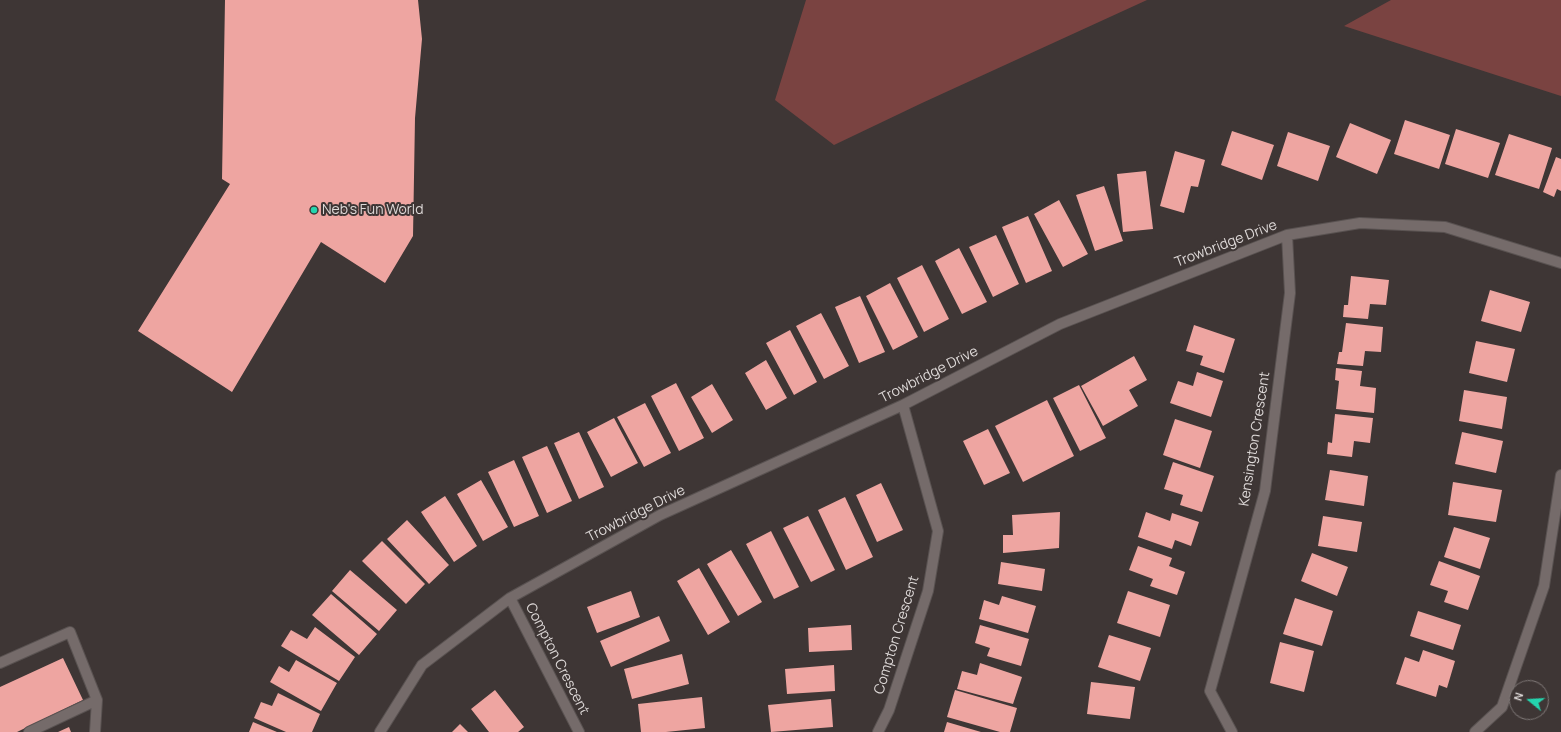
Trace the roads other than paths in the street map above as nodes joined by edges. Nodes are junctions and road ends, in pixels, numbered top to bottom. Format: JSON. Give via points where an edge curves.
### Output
{"nodes":[{"id":1,"x":1287,"y":235,"type":"junction"},
{"id":2,"x":1561,"y":263,"type":"edge"},
{"id":3,"x":903,"y":405,"type":"junction"},
{"id":4,"x":1561,"y":475,"type":"edge"},
{"id":5,"x":510,"y":598,"type":"junction"},
{"id":6,"x":0,"y":663,"type":"edge"},
{"id":7,"x":97,"y":700,"type":"junction"},
{"id":8,"x":29,"y":732,"type":"edge"},
{"id":9,"x":95,"y":732,"type":"edge"},
{"id":10,"x":380,"y":732,"type":"edge"},
{"id":11,"x":579,"y":732,"type":"edge"},
{"id":12,"x":878,"y":732,"type":"edge"},
{"id":13,"x":1232,"y":732,"type":"edge"},
{"id":14,"x":1475,"y":732,"type":"edge"}],
"edges":[{"from":1,"to":2,"type":"street","name":"Trowbridge Drive","via":[[1360,223],[1445,227]]},
{"from":1,"to":3,"type":"street","name":"Trowbridge Drive","via":[[1060,324]]},
{"from":1,"to":13,"type":"street","name":"Kensington Crescent","via":[[1290,293],[1265,491],[1210,691]]},
{"from":3,"to":5,"type":"street","name":"Trowbridge Drive","via":[[660,515]]},
{"from":3,"to":12,"type":"street","name":"Compton Crescent","via":[[938,531],[928,591],[890,710]]},
{"from":4,"to":14,"type":"street","via":[[1544,586],[1502,708]]},
{"from":5,"to":10,"type":"street","name":"Trowbridge Drive","via":[[422,665]]},
{"from":5,"to":11,"type":"street","name":"Compton Crescent"},
{"from":6,"to":7,"type":"street","via":[[70,632]]},
{"from":7,"to":8,"type":"street"},
{"from":7,"to":9,"type":"street"}]}
